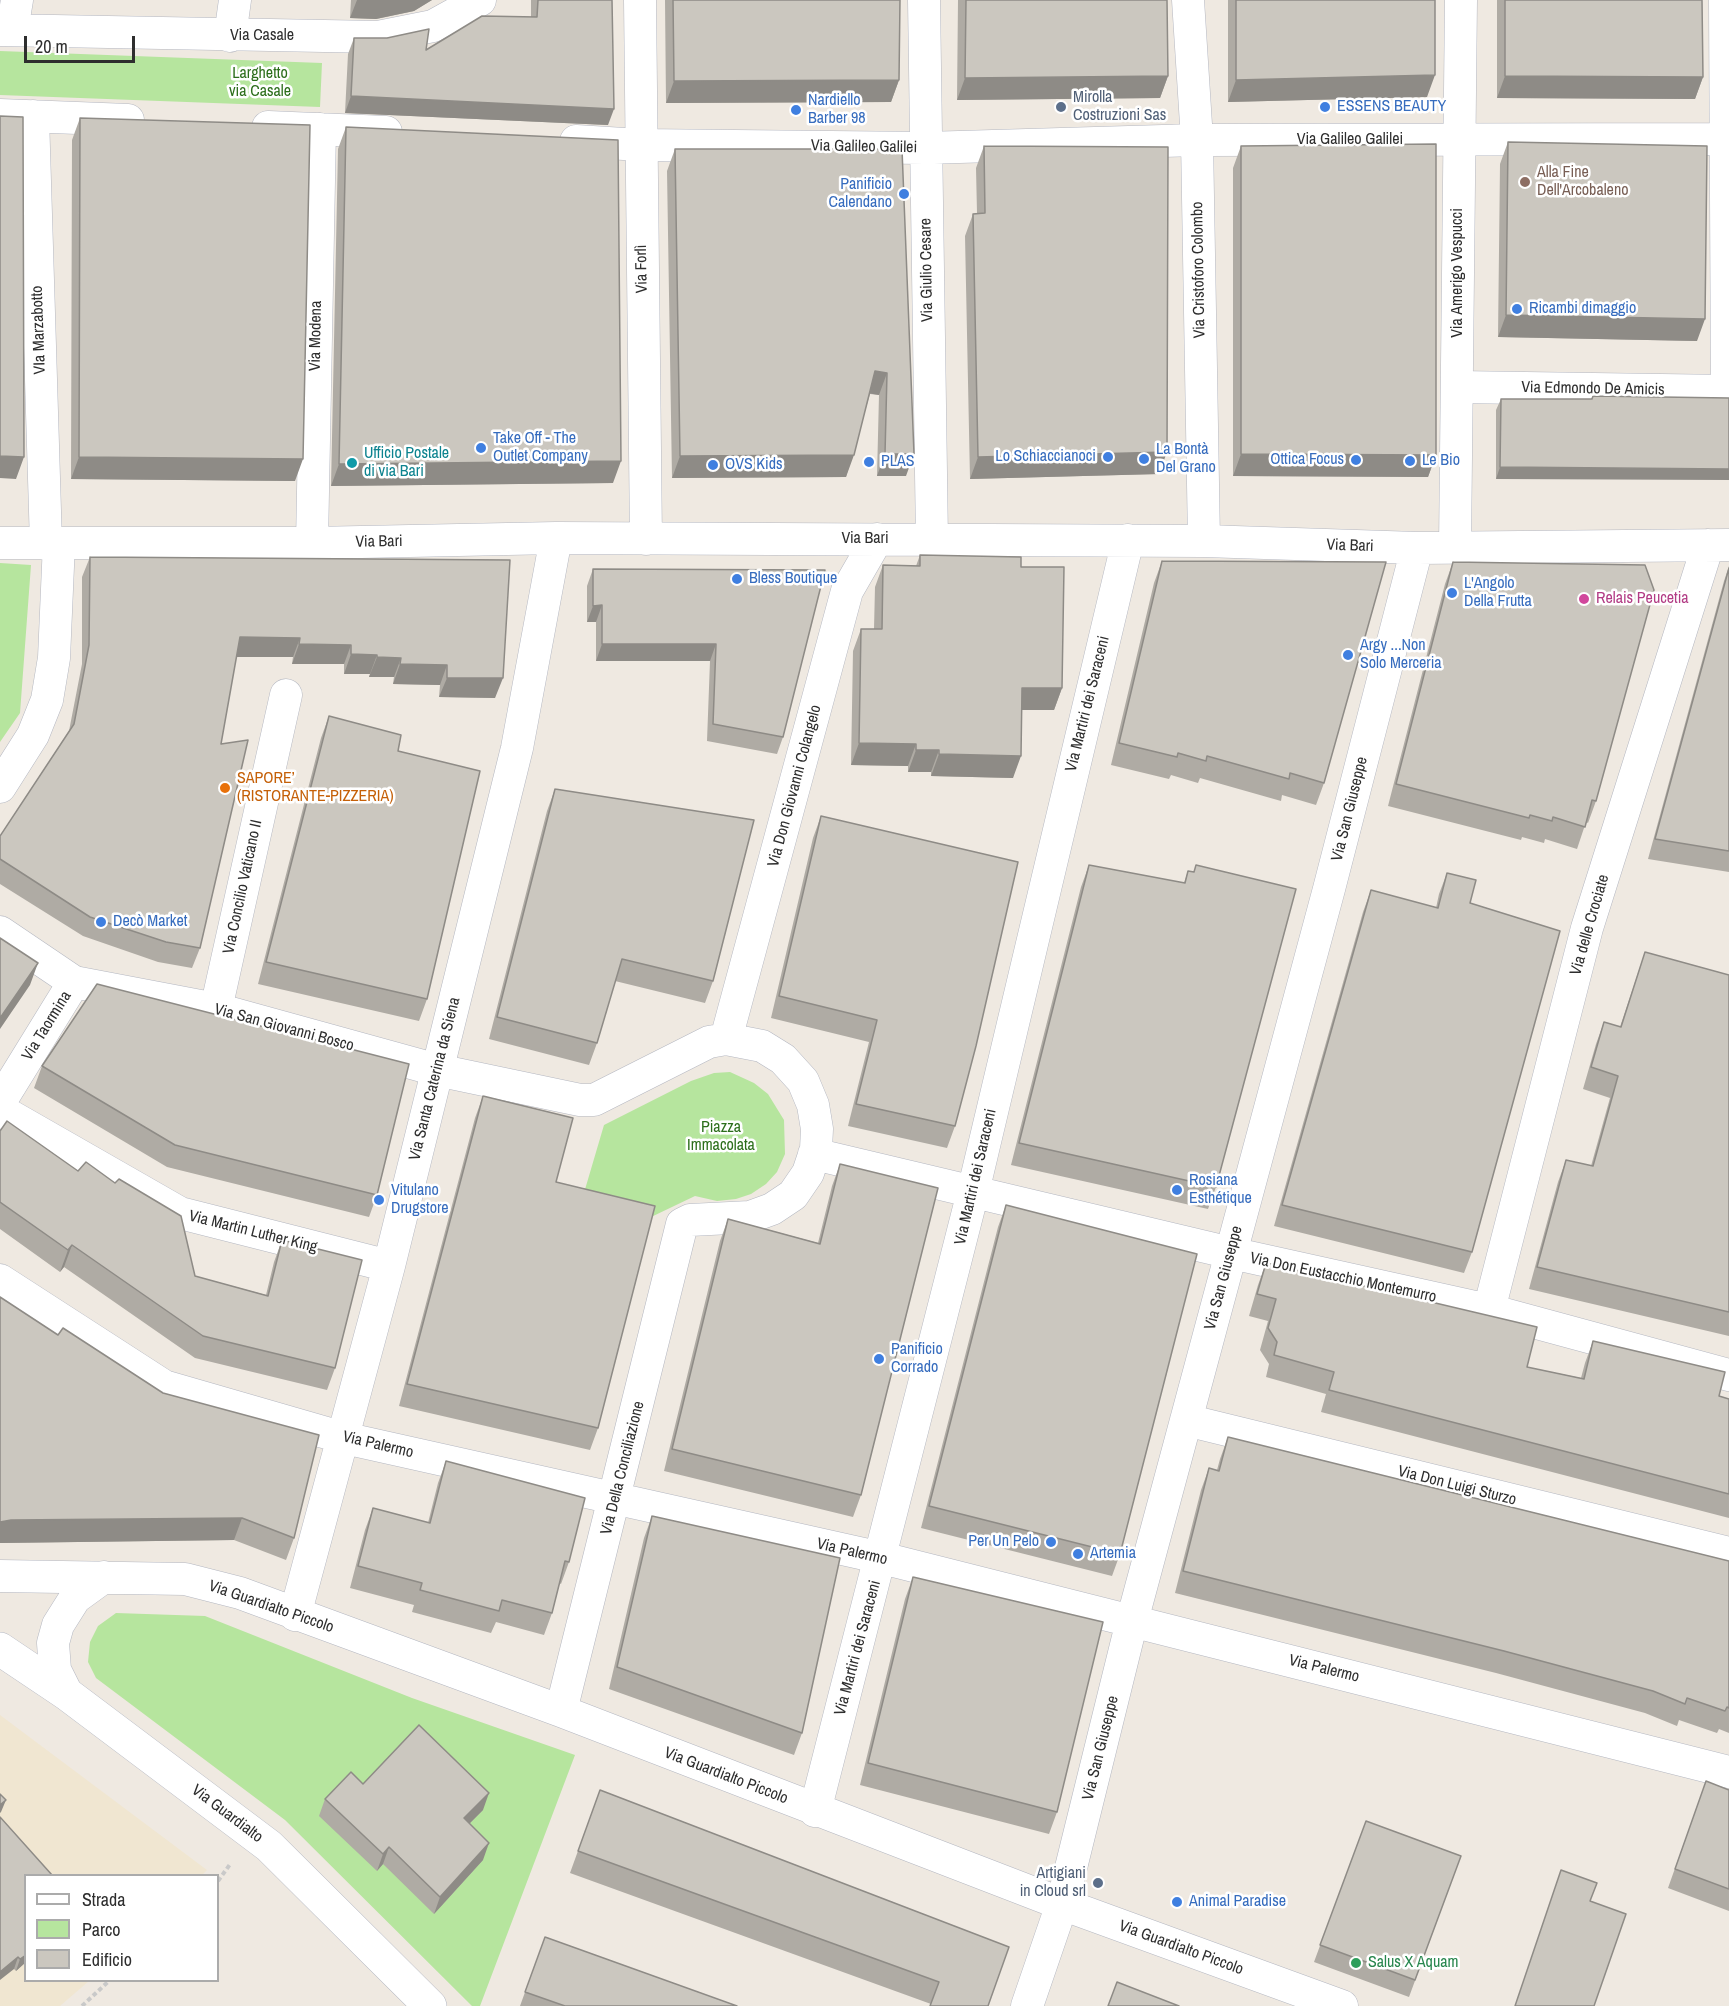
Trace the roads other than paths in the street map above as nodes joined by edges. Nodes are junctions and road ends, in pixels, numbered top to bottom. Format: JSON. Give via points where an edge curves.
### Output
{"nodes":[{"id":1,"x":17,"y":0,"type":"edge"},
{"id":2,"x":235,"y":0,"type":"edge"},
{"id":3,"x":480,"y":0,"type":"edge"},
{"id":4,"x":640,"y":0,"type":"edge"},
{"id":5,"x":924,"y":0,"type":"edge"},
{"id":6,"x":1188,"y":0,"type":"edge"},
{"id":7,"x":1461,"y":0,"type":"edge"},
{"id":8,"x":1725,"y":0,"type":"edge"},
{"id":9,"x":6,"y":30,"type":"edge"},
{"id":10,"x":230,"y":36,"type":"junction"},
{"id":11,"x":0,"y":115,"type":"edge"},
{"id":12,"x":33,"y":116,"type":"junction"},
{"id":13,"x":152,"y":121,"type":"edge"},
{"id":14,"x":236,"y":125,"type":"edge"},
{"id":15,"x":320,"y":129,"type":"junction"},
{"id":16,"x":413,"y":133,"type":"edge"},
{"id":17,"x":1728,"y":139,"type":"edge"},
{"id":18,"x":550,"y":140,"type":"edge"},
{"id":19,"x":1197,"y":140,"type":"junction"},
{"id":20,"x":1458,"y":141,"type":"junction"},
{"id":21,"x":640,"y":145,"type":"junction"},
{"id":22,"x":925,"y":148,"type":"junction"},
{"id":23,"x":1457,"y":387,"type":"junction"},
{"id":24,"x":1728,"y":391,"type":"edge"},
{"id":25,"x":556,"y":538,"type":"junction"},
{"id":26,"x":646,"y":538,"type":"junction"},
{"id":27,"x":877,"y":539,"type":"junction"},
{"id":28,"x":932,"y":540,"type":"junction"},
{"id":29,"x":1128,"y":540,"type":"junction"},
{"id":30,"x":1204,"y":541,"type":"junction"},
{"id":31,"x":0,"y":543,"type":"edge"},
{"id":32,"x":52,"y":543,"type":"junction"},
{"id":33,"x":312,"y":543,"type":"junction"},
{"id":34,"x":1718,"y":545,"type":"edge"},
{"id":35,"x":1455,"y":547,"type":"junction"},
{"id":36,"x":1417,"y":548,"type":"junction"},
{"id":37,"x":286,"y":695,"type":"dead end"},
{"id":38,"x":0,"y":787,"type":"edge"},
{"id":39,"x":0,"y":932,"type":"edge"},
{"id":40,"x":74,"y":982,"type":"junction"},
{"id":41,"x":216,"y":1009,"type":"junction"},
{"id":42,"x":726,"y":1038,"type":"junction"},
{"id":43,"x":437,"y":1070,"type":"junction"},
{"id":44,"x":0,"y":1102,"type":"edge"},
{"id":45,"x":0,"y":1110,"type":"edge"},
{"id":46,"x":814,"y":1154,"type":"junction"},
{"id":47,"x":973,"y":1192,"type":"junction"},
{"id":48,"x":1231,"y":1253,"type":"junction"},
{"id":49,"x":389,"y":1266,"type":"junction"},
{"id":50,"x":0,"y":1280,"type":"edge"},
{"id":51,"x":1489,"y":1310,"type":"junction"},
{"id":52,"x":1729,"y":1375,"type":"edge"},
{"id":53,"x":1186,"y":1420,"type":"junction"},
{"id":54,"x":344,"y":1438,"type":"junction"},
{"id":55,"x":616,"y":1498,"type":"junction"},
{"id":56,"x":1729,"y":1552,"type":"edge"},
{"id":57,"x":882,"y":1558,"type":"junction"},
{"id":58,"x":0,"y":1576,"type":"edge"},
{"id":59,"x":104,"y":1577,"type":"junction"},
{"id":60,"x":296,"y":1615,"type":"junction"},
{"id":61,"x":1132,"y":1621,"type":"junction"},
{"id":62,"x":0,"y":1649,"type":"edge"},
{"id":63,"x":67,"y":1694,"type":"junction"},
{"id":64,"x":561,"y":1711,"type":"junction"},
{"id":65,"x":1729,"y":1772,"type":"edge"},
{"id":66,"x":815,"y":1811,"type":"junction"},
{"id":67,"x":1062,"y":1904,"type":"junction"},
{"id":68,"x":430,"y":2006,"type":"edge"},
{"id":69,"x":1027,"y":2006,"type":"edge"},
{"id":70,"x":1342,"y":2006,"type":"edge"}],
"edges":[{"from":1,"to":9,"type":"street"},
{"from":2,"to":10,"type":"street"},
{"from":3,"to":10,"type":"street","name":"Via Casale","via":[[433,26],[378,37]]},
{"from":4,"to":21,"type":"street","name":"Via Forlì"},
{"from":5,"to":22,"type":"street","name":"Via Giulio Cesare"},
{"from":6,"to":19,"type":"street","name":"Via Cristoforo Colombo"},
{"from":7,"to":20,"type":"street","name":"Via Amerigo Vespucci"},
{"from":8,"to":17,"type":"street"},
{"from":9,"to":10,"type":"street","name":"Via Casale"},
{"from":11,"to":12,"type":"street"},
{"from":12,"to":13,"type":"street"},
{"from":12,"to":32,"type":"street","name":"VIa Marzabotto"},
{"from":14,"to":15,"type":"street"},
{"from":15,"to":16,"type":"street"},
{"from":15,"to":33,"type":"street","name":"Via Modena"},
{"from":17,"to":20,"type":"street","name":"Via Galileo Galilei"},
{"from":17,"to":24,"type":"street"},
{"from":18,"to":21,"type":"street","name":"Via Galileo Galilei"},
{"from":19,"to":20,"type":"street","name":"Via Galileo Galilei"},
{"from":19,"to":22,"type":"street","name":"Via Galileo Galilei"},
{"from":19,"to":30,"type":"street","name":"Via Cristoforo Colombo"},
{"from":20,"to":23,"type":"street","name":"Via Amerigo Vespucci"},
{"from":21,"to":22,"type":"street","name":"Via Galileo Galilei"},
{"from":21,"to":26,"type":"street","name":"Via Forlì"},
{"from":22,"to":28,"type":"street","name":"Via Giulio Cesare"},
{"from":23,"to":24,"type":"street","name":"Via Edmondo De Amicis"},
{"from":23,"to":35,"type":"street","name":"Via Amerigo Vespucci"},
{"from":25,"to":26,"type":"street","name":"Via Bari"},
{"from":25,"to":33,"type":"street","name":"Via Bari"},
{"from":25,"to":43,"type":"street","name":"Via Santa Caterina da Siena","via":[[517,748]]},
{"from":26,"to":27,"type":"street","name":"Via Bari"},
{"from":27,"to":28,"type":"street","name":"Via Bari"},
{"from":27,"to":42,"type":"street","name":"Via Don Giovanni Colangelo","via":[[847,591]]},
{"from":28,"to":29,"type":"street","name":"Via Bari"},
{"from":29,"to":30,"type":"street","name":"Via Bari"},
{"from":29,"to":47,"type":"street","name":"Via Martiri dei Saraceni"},
{"from":30,"to":36,"type":"street","name":"Via Bari"},
{"from":31,"to":32,"type":"street","name":"Via Bari"},
{"from":32,"to":33,"type":"street","name":"Via Bari"},
{"from":32,"to":38,"type":"street","name":"VIa Marzabotto","via":[[54,657],[47,700],[33,735]]},
{"from":34,"to":35,"type":"street","name":"Via Bari"},
{"from":34,"to":51,"type":"street","name":"Via delle Crociate","via":[[1587,928]]},
{"from":35,"to":36,"type":"street","name":"Via Bari"},
{"from":36,"to":48,"type":"street","name":"Via San Giuseppe"},
{"from":37,"to":41,"type":"street","name":"Via Concilio Vaticano II"},
{"from":39,"to":40,"type":"street","name":"Via San Giovanni Bosco"},
{"from":40,"to":41,"type":"street","name":"Via San Giovanni Bosco"},
{"from":40,"to":44,"type":"street","name":"Via Taormina"},
{"from":41,"to":43,"type":"street","name":"Via San Giovanni Bosco"},
{"from":42,"to":43,"type":"street","name":"Via San Giovanni Bosco","via":[[709,1042],[594,1100]]},
{"from":42,"to":46,"type":"street","via":[[762,1046],[783,1059],[803,1081],[817,1129]]},
{"from":43,"to":49,"type":"street","name":"Via Santa Caterina da Siena"},
{"from":45,"to":49,"type":"street","name":"Via Martin Luther King","via":[[180,1213]]},
{"from":46,"to":47,"type":"street","name":"Via Don Eustacchio Montemurro"},
{"from":46,"to":55,"type":"street","name":"Via Della Conciliazione","via":[[794,1195],[772,1209],[750,1217],[690,1220],[682,1224]]},
{"from":47,"to":48,"type":"street","name":"Via Don Eustacchio Montemurro"},
{"from":47,"to":57,"type":"street","name":"Via Martiri dei Saraceni"},
{"from":48,"to":51,"type":"street","name":"Via Don Eustacchio Montemurro"},
{"from":48,"to":53,"type":"street","name":"Via San Giuseppe"},
{"from":49,"to":54,"type":"street","name":"Via Santa Caterina da Siena"},
{"from":50,"to":54,"type":"street","name":"Via Palermo","via":[[164,1386]]},
{"from":51,"to":52,"type":"street","name":"Via Don Eustacchio Montemurro"},
{"from":53,"to":56,"type":"street","name":"Via Don Luigi Sturzo"},
{"from":53,"to":61,"type":"street","name":"Via San Giuseppe"},
{"from":54,"to":55,"type":"street","name":"Via Palermo"},
{"from":54,"to":60,"type":"street","name":"Via Santa Caterina da Siena"},
{"from":55,"to":57,"type":"street","name":"Via Palermo"},
{"from":55,"to":64,"type":"street","name":"Via Della Conciliazione"},
{"from":57,"to":61,"type":"street","name":"Via Palermo"},
{"from":57,"to":66,"type":"street","name":"Via Martiri dei Saraceni"},
{"from":58,"to":59,"type":"street","name":"Via Guardialto Piccolo"},
{"from":59,"to":60,"type":"street","name":"Via Guardialto Piccolo","via":[[184,1580],[240,1593]]},
{"from":59,"to":63,"type":"street","via":[[75,1598],[58,1625],[53,1643],[55,1670]]},
{"from":60,"to":64,"type":"street","name":"Via Guardialto Piccolo"},
{"from":61,"to":65,"type":"street","name":"Via Palermo"},
{"from":61,"to":67,"type":"street","name":"Via San Giuseppe"},
{"from":62,"to":63,"type":"street","name":"Via Guardialto"},
{"from":63,"to":68,"type":"street","name":"Via Guardialto","via":[[270,1846]]},
{"from":64,"to":66,"type":"street","name":"Via Guardialto Piccolo"},
{"from":66,"to":67,"type":"street","name":"Via Guardialto Piccolo"},
{"from":67,"to":69,"type":"street","name":"Via San Giuseppe"},
{"from":67,"to":70,"type":"street","name":"Via Guardialto Piccolo"}]}
